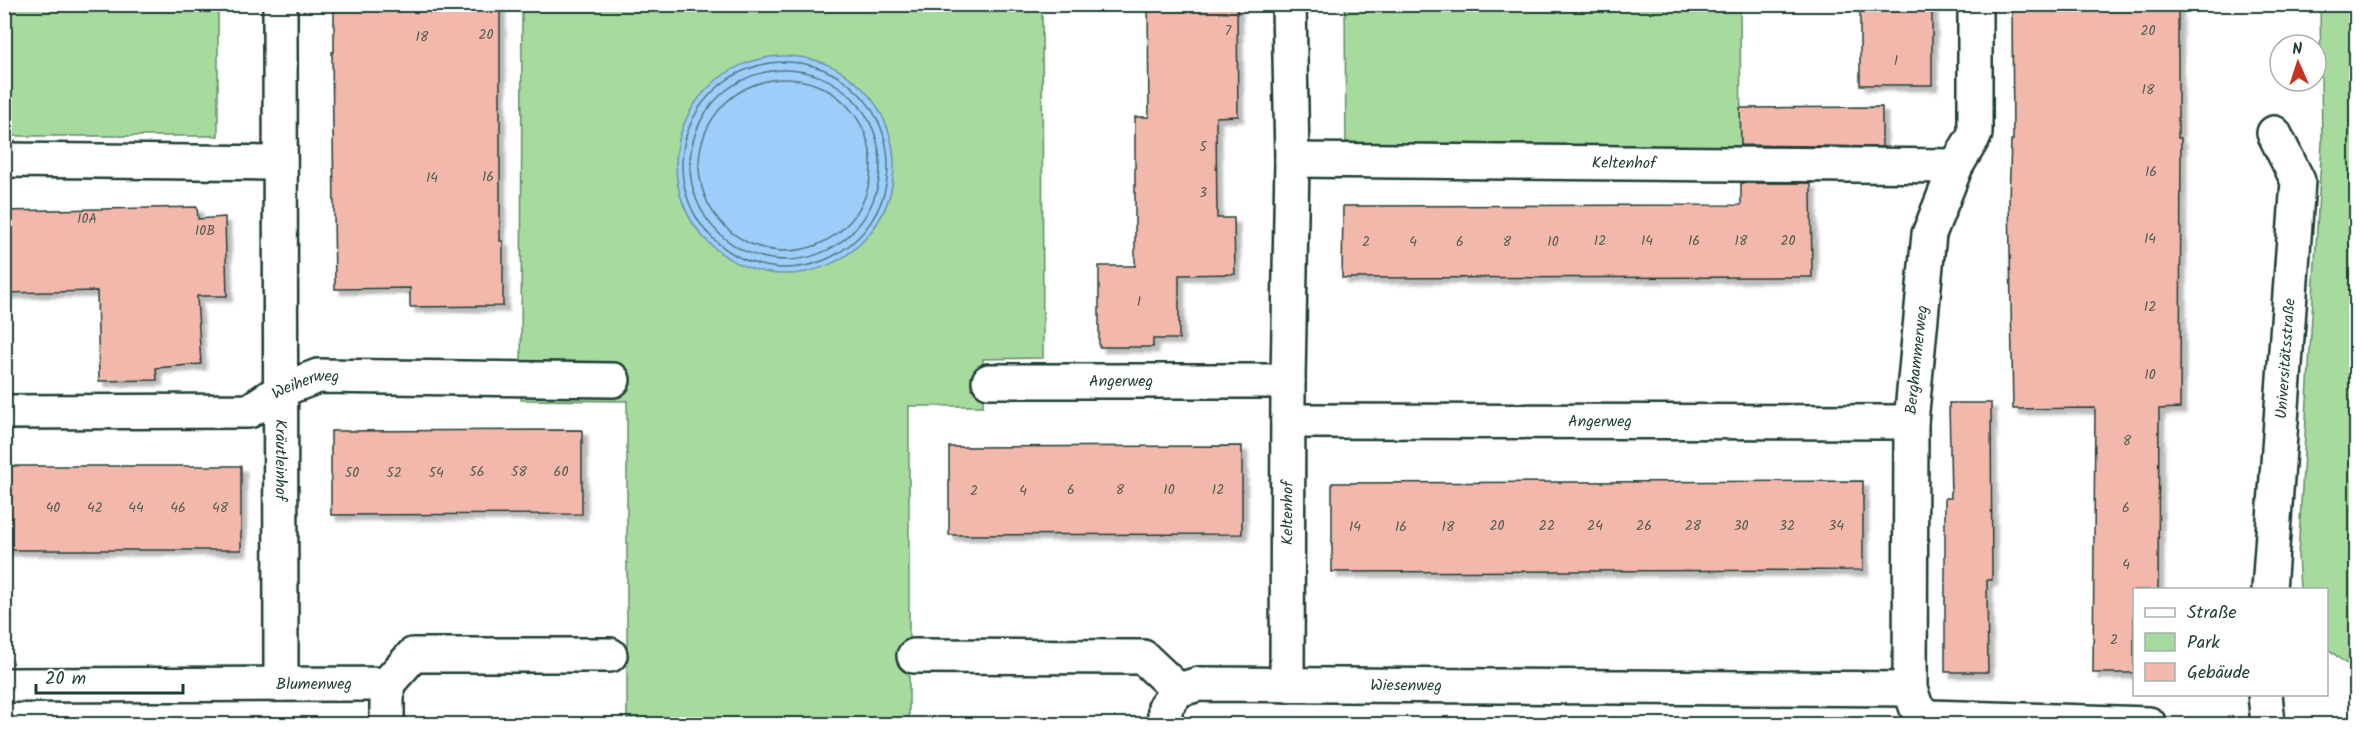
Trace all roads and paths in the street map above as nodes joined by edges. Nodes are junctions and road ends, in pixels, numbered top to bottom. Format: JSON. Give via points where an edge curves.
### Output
{"nodes":[{"id":1,"x":280,"y":4,"type":"edge"},
{"id":2,"x":1288,"y":4,"type":"edge"},
{"id":3,"x":1976,"y":4,"type":"edge"},
{"id":4,"x":2274,"y":133,"type":"dead end"},
{"id":5,"x":4,"y":160,"type":"edge"},
{"id":6,"x":1292,"y":160,"type":"junction"},
{"id":7,"x":280,"y":163,"type":"junction"},
{"id":8,"x":1956,"y":166,"type":"junction"},
{"id":9,"x":613,"y":380,"type":"dead end"},
{"id":10,"x":989,"y":381,"type":"dead end"},
{"id":11,"x":1288,"y":381,"type":"junction"},
{"id":12,"x":281,"y":390,"type":"junction"},
{"id":13,"x":4,"y":412,"type":"edge"},
{"id":14,"x":1288,"y":421,"type":"junction"},
{"id":15,"x":1911,"y":422,"type":"junction"},
{"id":16,"x":2269,"y":588,"type":"edge"},
{"id":17,"x":610,"y":654,"type":"dead end"},
{"id":18,"x":914,"y":656,"type":"dead end"},
{"id":19,"x":281,"y":684,"type":"junction"},
{"id":20,"x":387,"y":684,"type":"junction"},
{"id":21,"x":4,"y":685,"type":"edge"},
{"id":22,"x":1287,"y":686,"type":"junction"},
{"id":23,"x":1910,"y":689,"type":"junction"},
{"id":24,"x":1178,"y":690,"type":"junction"},
{"id":25,"x":2265,"y":696,"type":"edge"},
{"id":26,"x":387,"y":724,"type":"edge"},
{"id":27,"x":1165,"y":724,"type":"edge"},
{"id":28,"x":2149,"y":724,"type":"edge"},
{"id":29,"x":2268,"y":724,"type":"edge"}],
"edges":[{"from":1,"to":7,"type":"street","name":"Kräutleinhof"},
{"from":2,"to":6,"type":"street","name":"Keltenhof"},
{"from":3,"to":8,"type":"street","name":"Berghammerweg","via":[[1975,134]]},
{"from":4,"to":16,"type":"street","name":"Universitätsstraße","via":[[2298,182]]},
{"from":5,"to":7,"type":"street"},
{"from":6,"to":8,"type":"street","name":"Keltenhof"},
{"from":6,"to":11,"type":"street","name":"Keltenhof"},
{"from":7,"to":12,"type":"street","name":"Kräutleinhof"},
{"from":8,"to":15,"type":"street","name":"Berghammerweg","via":[[1929,234]]},
{"from":9,"to":12,"type":"street","name":"Weiherweg","via":[[318,376]]},
{"from":10,"to":11,"type":"street","name":"Angerweg"},
{"from":11,"to":14,"type":"street","name":"Keltenhof"},
{"from":12,"to":13,"type":"street","name":"Weiherweg","via":[[249,411]]},
{"from":12,"to":19,"type":"street","name":"Kräutleinhof"},
{"from":14,"to":15,"type":"street","name":"Angerweg"},
{"from":14,"to":22,"type":"street","name":"Keltenhof"},
{"from":15,"to":23,"type":"street","name":"Berghammerweg"},
{"from":17,"to":20,"type":"street","via":[[413,655]]},
{"from":18,"to":24,"type":"street","via":[[1143,657]]},
{"from":19,"to":20,"type":"street","name":"Blumenweg"},
{"from":19,"to":21,"type":"street","name":"Blumenweg"},
{"from":20,"to":26,"type":"street"},
{"from":22,"to":23,"type":"street","name":"Wiesenweg"},
{"from":22,"to":24,"type":"street","name":"Wiesenweg","via":[[1199,684]]},
{"from":23,"to":28,"type":"street","via":[[1917,709],[1929,717]]},
{"from":24,"to":27,"type":"street","via":[[1165,707]]},
{"from":25,"to":29,"type":"street"}]}
